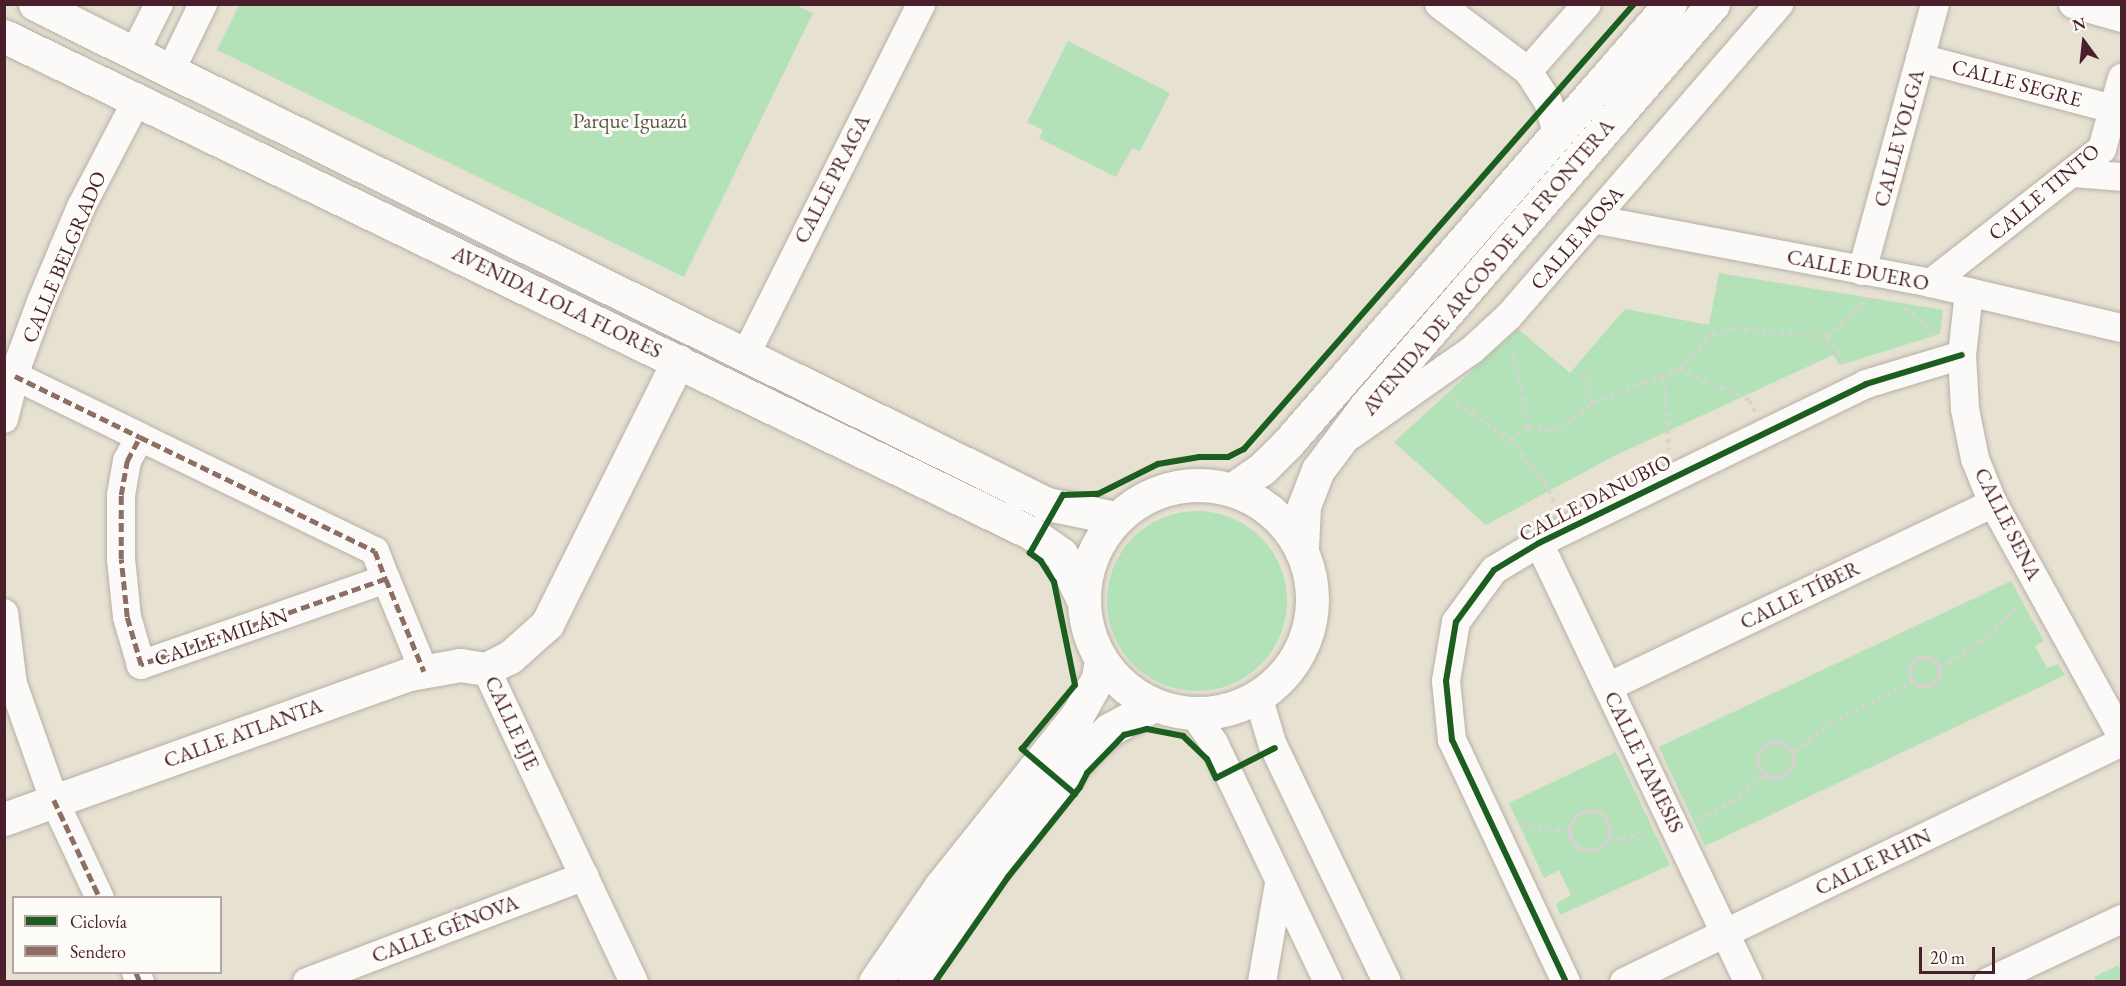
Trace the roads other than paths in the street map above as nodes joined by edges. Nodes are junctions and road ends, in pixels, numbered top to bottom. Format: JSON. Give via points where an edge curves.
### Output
{"nodes":[{"id":1,"x":35,"y":4,"type":"edge"},
{"id":2,"x":159,"y":4,"type":"edge"},
{"id":3,"x":203,"y":4,"type":"edge"},
{"id":4,"x":921,"y":4,"type":"edge"},
{"id":5,"x":1439,"y":4,"type":"edge"},
{"id":6,"x":1587,"y":4,"type":"edge"},
{"id":7,"x":1670,"y":4,"type":"edge"},
{"id":8,"x":1713,"y":4,"type":"edge"},
{"id":9,"x":1779,"y":4,"type":"edge"},
{"id":10,"x":1935,"y":4,"type":"edge"},
{"id":11,"x":2073,"y":4,"type":"edge"},
{"id":12,"x":2121,"y":18,"type":"edge"},
{"id":13,"x":4,"y":36,"type":"edge"},
{"id":14,"x":134,"y":54,"type":"junction"},
{"id":15,"x":1920,"y":58,"type":"junction"},
{"id":16,"x":1528,"y":71,"type":"junction"},
{"id":17,"x":170,"y":72,"type":"junction"},
{"id":18,"x":2121,"y":78,"type":"edge"},
{"id":19,"x":137,"y":100,"type":"junction"},
{"id":20,"x":2113,"y":109,"type":"junction"},
{"id":21,"x":1557,"y":133,"type":"junction"},
{"id":22,"x":2072,"y":173,"type":"junction"},
{"id":23,"x":2121,"y":177,"type":"edge"},
{"id":24,"x":1593,"y":219,"type":"junction"},
{"id":25,"x":1877,"y":279,"type":"junction"},
{"id":26,"x":1931,"y":283,"type":"junction"},
{"id":27,"x":1969,"y":292,"type":"junction"},
{"id":28,"x":2121,"y":328,"type":"edge"},
{"id":29,"x":746,"y":354,"type":"junction"},
{"id":30,"x":1952,"y":358,"type":"junction"},
{"id":31,"x":678,"y":361,"type":"junction"},
{"id":32,"x":15,"y":376,"type":"junction"},
{"id":33,"x":4,"y":418,"type":"edge"},
{"id":34,"x":140,"y":436,"type":"junction"},
{"id":35,"x":1344,"y":440,"type":"junction"},
{"id":36,"x":1233,"y":489,"type":"junction"},
{"id":37,"x":1993,"y":503,"type":"junction"},
{"id":38,"x":1115,"y":518,"type":"junction"},
{"id":39,"x":1539,"y":543,"type":"junction"},
{"id":40,"x":1302,"y":548,"type":"junction"},
{"id":41,"x":386,"y":579,"type":"junction"},
{"id":42,"x":1083,"y":600,"type":"junction"},
{"id":43,"x":4,"y":613,"type":"edge"},
{"id":44,"x":1101,"y":660,"type":"junction"},
{"id":45,"x":486,"y":669,"type":"junction"},
{"id":46,"x":424,"y":671,"type":"junction"},
{"id":47,"x":1608,"y":687,"type":"junction"},
{"id":48,"x":1258,"y":696,"type":"junction"},
{"id":49,"x":1154,"y":705,"type":"junction"},
{"id":50,"x":1193,"y":714,"type":"junction"},
{"id":51,"x":2121,"y":737,"type":"edge"},
{"id":52,"x":2121,"y":742,"type":"edge"},
{"id":53,"x":54,"y":800,"type":"junction"},
{"id":54,"x":4,"y":819,"type":"edge"},
{"id":55,"x":584,"y":876,"type":"junction"},
{"id":56,"x":1279,"y":884,"type":"junction"},
{"id":57,"x":100,"y":896,"type":"edge"},
{"id":58,"x":2121,"y":918,"type":"edge"},
{"id":59,"x":1725,"y":933,"type":"junction"},
{"id":60,"x":307,"y":981,"type":"edge"},
{"id":61,"x":634,"y":981,"type":"edge"},
{"id":62,"x":875,"y":981,"type":"edge"},
{"id":63,"x":914,"y":981,"type":"edge"},
{"id":64,"x":1262,"y":981,"type":"edge"},
{"id":65,"x":1328,"y":981,"type":"edge"},
{"id":66,"x":1387,"y":981,"type":"edge"},
{"id":67,"x":1566,"y":981,"type":"edge"},
{"id":68,"x":1623,"y":981,"type":"edge"},
{"id":69,"x":1748,"y":981,"type":"edge"},
{"id":70,"x":1988,"y":981,"type":"edge"}],
"edges":[{"from":1,"to":14,"type":"main road","name":"AVENIDA LOLA FLORES"},
{"from":2,"to":14,"type":"street"},
{"from":3,"to":17,"type":"street"},
{"from":4,"to":29,"type":"street","name":"CALLE PRAGA"},
{"from":5,"to":16,"type":"street"},
{"from":6,"to":16,"type":"street"},
{"from":7,"to":21,"type":"main road","name":"AVENIDA DE ARCOS DE LA FRONTERA"},
{"from":8,"to":35,"type":"main road","name":"AVENIDA DE ARCOS DE LA FRONTERA","via":[[1399,366]]},
{"from":9,"to":24,"type":"street","name":"CALLE MOSA"},
{"from":10,"to":15,"type":"street","name":"CALLE VOLGA"},
{"from":11,"to":12,"type":"street"},
{"from":13,"to":19,"type":"main road","name":"AVENIDA LOLA FLORES"},
{"from":14,"to":17,"type":"main road","name":"AVENIDA LOLA FLORES"},
{"from":15,"to":20,"type":"street","name":"CALLE SEGRE"},
{"from":15,"to":25,"type":"street","name":"CALLE VOLGA"},
{"from":16,"to":21,"type":"street","via":[[1548,102]]},
{"from":17,"to":29,"type":"main road","name":"AVENIDA LOLA FLORES"},
{"from":18,"to":20,"type":"street","name":"CALLE TINTO"},
{"from":19,"to":31,"type":"main road","name":"AVENIDA LOLA FLORES"},
{"from":19,"to":32,"type":"street","name":"CALLE BELGRADO","via":[[81,207]]},
{"from":20,"to":22,"type":"street","name":"CALLE TINTO","via":[[2102,149]]},
{"from":21,"to":36,"type":"main road","name":"AVENIDA DE ARCOS DE LA FRONTERA","via":[[1288,443],[1262,469]]},
{"from":22,"to":23,"type":"street"},
{"from":22,"to":26,"type":"street","name":"CALLE TINTO"},
{"from":24,"to":25,"type":"street","name":"CALLE DUERO"},
{"from":24,"to":35,"type":"street","name":"CALLE MOSA","via":[[1500,325],[1472,350]]},
{"from":25,"to":26,"type":"street","name":"CALLE DUERO"},
{"from":26,"to":27,"type":"street","name":"CALLE DUERO"},
{"from":27,"to":28,"type":"street","name":"CALLE DUERO"},
{"from":27,"to":30,"type":"street","name":"CALLE SENA"},
{"from":29,"to":38,"type":"main road","name":"AVENIDA LOLA FLORES","via":[[1047,504]]},
{"from":30,"to":37,"type":"street","name":"CALLE SENA","via":[[1975,459]]},
{"from":30,"to":39,"type":"street","name":"CALLE DANUBIO","via":[[1857,388]]},
{"from":31,"to":42,"type":"main road","name":"AVENIDA LOLA FLORES","via":[[1039,538],[1061,554]]},
{"from":31,"to":45,"type":"main road","name":"CALLE EJE","via":[[547,624],[524,648]]},
{"from":32,"to":33,"type":"street","name":"CALLE BELGRADO"},
{"from":32,"to":34,"type":"street"},
{"from":34,"to":41,"type":"street","via":[[375,551]]},
{"from":34,"to":41,"type":"street","name":"CALLE MILÁN","via":[[128,461],[121,495],[121,559],[127,617],[141,665]]},
{"from":35,"to":40,"type":"main road","name":"AVENIDA DE ARCOS DE LA FRONTERA","via":[[1318,470],[1304,506]]},
{"from":36,"to":38,"type":"main road","via":[[1194,484],[1168,488]]},
{"from":36,"to":40,"type":"main road","via":[[1260,501],[1279,516]]},
{"from":37,"to":47,"type":"street","name":"CALLE TÍBER"},
{"from":37,"to":51,"type":"street","name":"CALLE SENA"},
{"from":38,"to":42,"type":"main road","via":[[1090,560]]},
{"from":39,"to":47,"type":"street","name":"CALLE TAMESIS"},
{"from":39,"to":67,"type":"street","name":"CALLE DANUBIO","via":[[1494,570],[1456,622],[1446,681],[1452,740]]},
{"from":40,"to":48,"type":"main road","via":[[1314,598],[1312,619],[1298,656],[1285,674]]},
{"from":41,"to":46,"type":"street"},
{"from":42,"to":44,"type":"main road","via":[[1090,639]]},
{"from":43,"to":53,"type":"street","via":[[12,684]]},
{"from":44,"to":49,"type":"main road","via":[[1128,689]]},
{"from":44,"to":62,"type":"main road","via":[[1098,678],[1078,714],[940,887]]},
{"from":45,"to":46,"type":"main road","name":"CALLE ATLANTA","via":[[460,665]]},
{"from":45,"to":55,"type":"street","name":"CALLE EJE"},
{"from":46,"to":53,"type":"main road","name":"CALLE ATLANTA"},
{"from":47,"to":59,"type":"street","name":"CALLE TAMESIS"},
{"from":48,"to":50,"type":"main road","via":[[1232,708]]},
{"from":48,"to":66,"type":"street","via":[[1275,748]]},
{"from":49,"to":50,"type":"main road"},
{"from":49,"to":63,"type":"main road","via":[[1109,730],[1084,753],[971,896]]},
{"from":50,"to":56,"type":"street","via":[[1214,743]]},
{"from":52,"to":59,"type":"street","name":"CALLE RHIN"},
{"from":53,"to":54,"type":"main road","name":"CALLE ATLANTA"},
{"from":53,"to":57,"type":"street"},
{"from":55,"to":60,"type":"street","name":"CALLE GÉNOVA"},
{"from":55,"to":61,"type":"street","name":"CALLE EJE"},
{"from":56,"to":64,"type":"street"},
{"from":56,"to":65,"type":"street"},
{"from":58,"to":70,"type":"street"},
{"from":59,"to":68,"type":"street","name":"CALLE RHIN"},
{"from":59,"to":69,"type":"street","name":"CALLE TAMESIS"}]}
